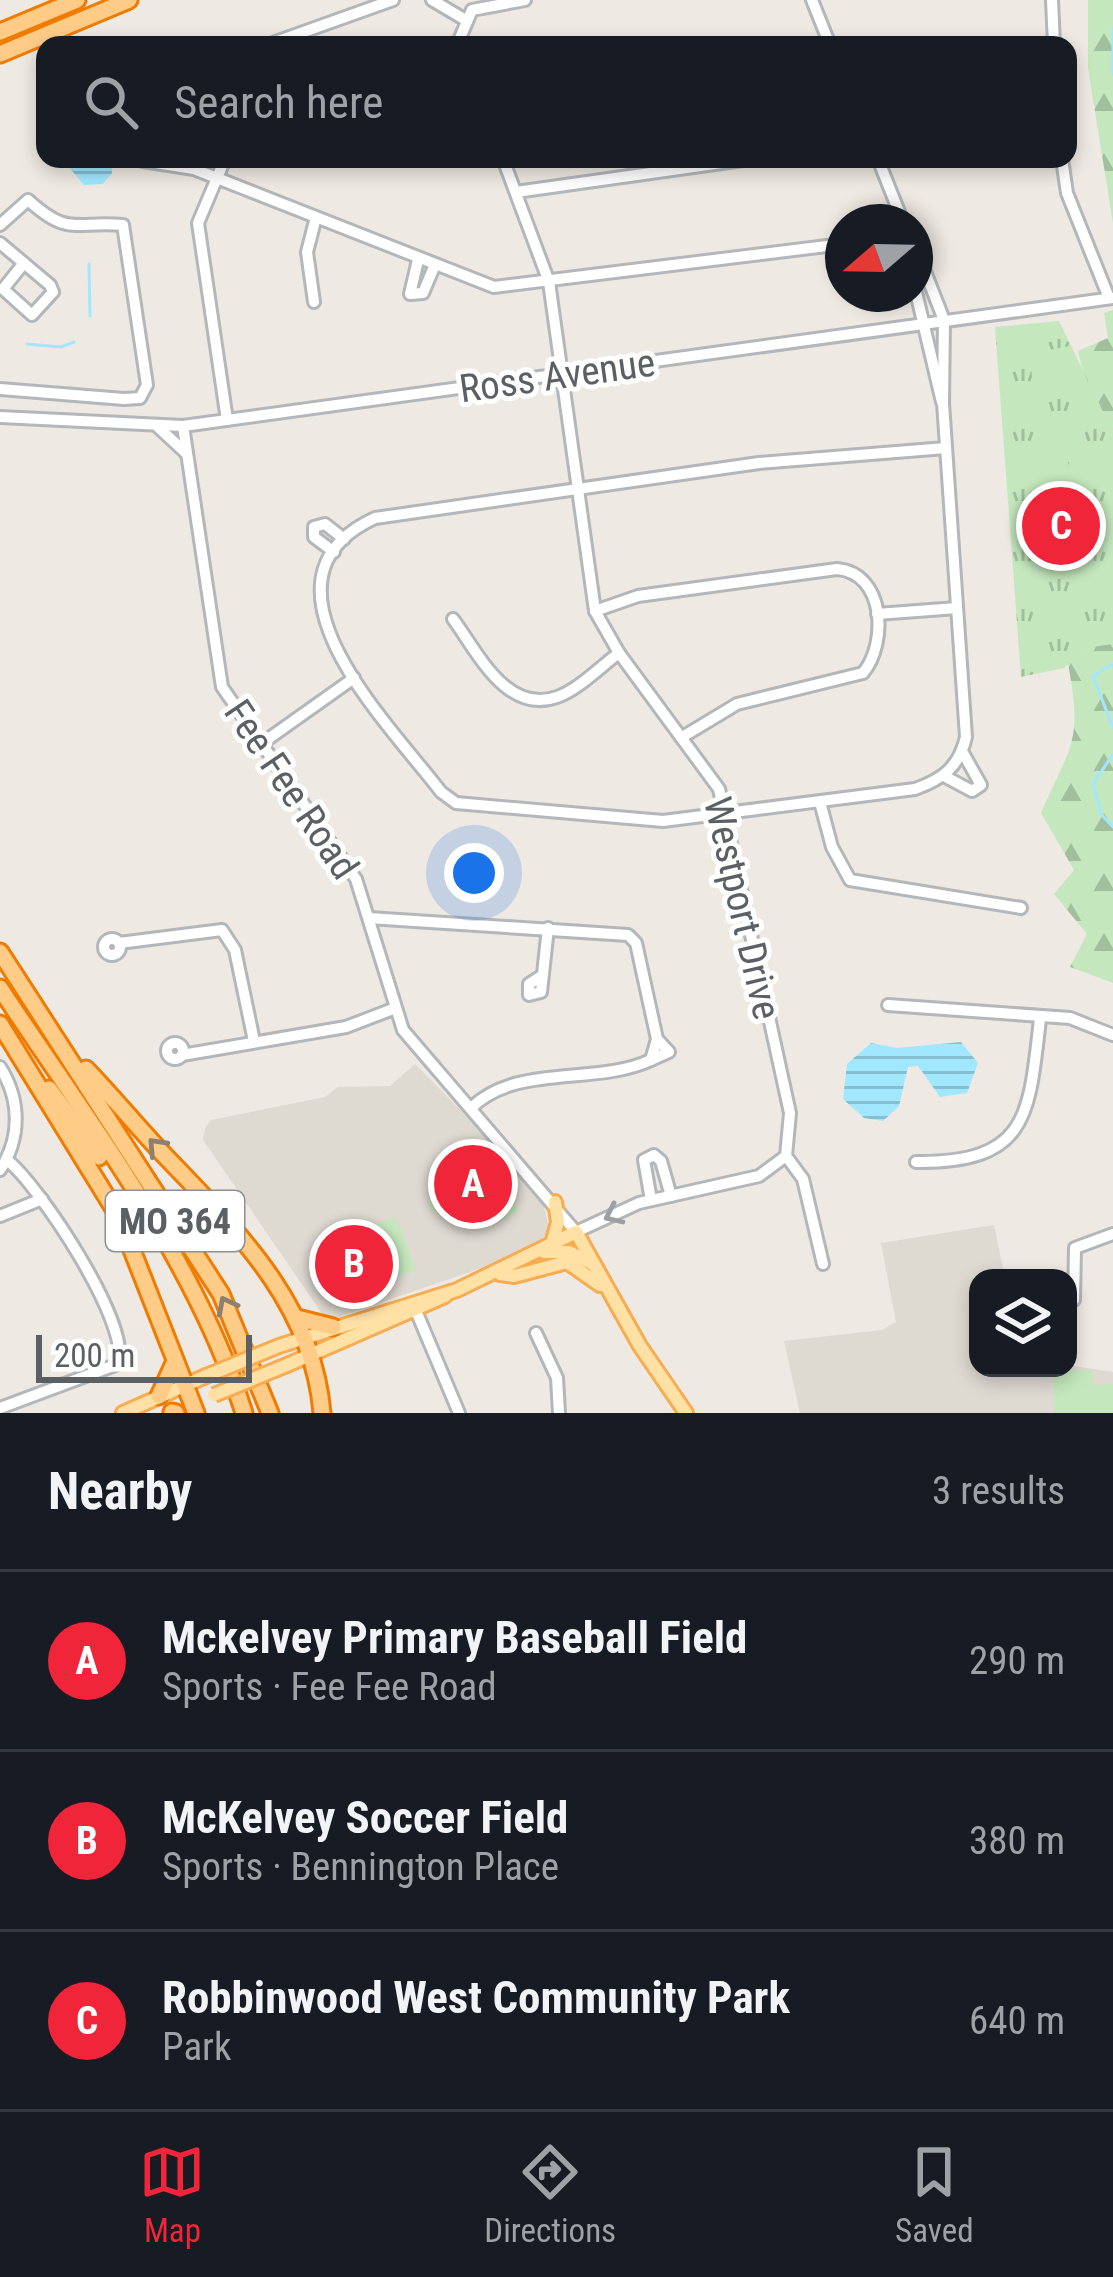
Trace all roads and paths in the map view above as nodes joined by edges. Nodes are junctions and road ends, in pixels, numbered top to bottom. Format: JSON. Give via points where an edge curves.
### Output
{"nodes":[{"id":1,"x":77,"y":0,"type":"edge"},
{"id":2,"x":129,"y":0,"type":"edge"},
{"id":3,"x":393,"y":0,"type":"edge"},
{"id":4,"x":432,"y":0,"type":"edge"},
{"id":5,"x":525,"y":0,"type":"edge"},
{"id":6,"x":812,"y":0,"type":"edge"},
{"id":7,"x":1052,"y":0,"type":"edge"},
{"id":8,"x":464,"y":19,"type":"junction"},
{"id":9,"x":0,"y":30,"type":"edge"},
{"id":10,"x":43,"y":36,"type":"edge"},
{"id":11,"x":292,"y":36,"type":"edge"},
{"id":12,"x":459,"y":36,"type":"edge"},
{"id":13,"x":826,"y":36,"type":"edge"},
{"id":14,"x":1054,"y":36,"type":"edge"},
{"id":15,"x":36,"y":39,"type":"edge"},
{"id":16,"x":0,"y":54,"type":"edge"},
{"id":17,"x":188,"y":168,"type":"edge"},
{"id":18,"x":222,"y":168,"type":"edge"},
{"id":19,"x":507,"y":168,"type":"edge"},
{"id":20,"x":686,"y":168,"type":"edge"},
{"id":21,"x":882,"y":168,"type":"edge"},
{"id":22,"x":1063,"y":168,"type":"edge"},
{"id":23,"x":219,"y":179,"type":"junction"},
{"id":24,"x":516,"y":192,"type":"junction"},
{"id":25,"x":896,"y":204,"type":"edge"},
{"id":26,"x":315,"y":220,"type":"junction"},
{"id":27,"x":0,"y":225,"type":"edge"},
{"id":28,"x":0,"y":243,"type":"edge"},
{"id":29,"x":825,"y":246,"type":"edge"},
{"id":30,"x":418,"y":260,"type":"junction"},
{"id":31,"x":24,"y":263,"type":"junction"},
{"id":32,"x":434,"y":268,"type":"junction"},
{"id":33,"x":549,"y":282,"type":"junction"},
{"id":34,"x":933,"y":292,"type":"edge"},
{"id":35,"x":1111,"y":298,"type":"edge"},
{"id":36,"x":314,"y":302,"type":"dead end"},
{"id":37,"x":919,"y":312,"type":"edge"},
{"id":38,"x":944,"y":320,"type":"junction"},
{"id":39,"x":921,"y":325,"type":"junction"},
{"id":40,"x":560,"y":374,"type":"junction"},
{"id":41,"x":0,"y":389,"type":"edge"},
{"id":42,"x":140,"y":398,"type":"junction"},
{"id":43,"x":943,"y":403,"type":"junction"},
{"id":44,"x":0,"y":417,"type":"edge"},
{"id":45,"x":227,"y":420,"type":"junction"},
{"id":46,"x":133,"y":426,"type":"junction"},
{"id":47,"x":183,"y":426,"type":"junction"},
{"id":48,"x":158,"y":427,"type":"junction"},
{"id":49,"x":946,"y":448,"type":"junction"},
{"id":50,"x":187,"y":453,"type":"junction"},
{"id":51,"x":575,"y":489,"type":"junction"},
{"id":52,"x":344,"y":539,"type":"junction"},
{"id":53,"x":334,"y":552,"type":"junction"},
{"id":54,"x":957,"y":608,"type":"junction"},
{"id":55,"x":595,"y":611,"type":"junction"},
{"id":56,"x":877,"y":614,"type":"junction"},
{"id":57,"x":454,"y":619,"type":"dead end"},
{"id":58,"x":619,"y":653,"type":"junction"},
{"id":59,"x":354,"y":678,"type":"junction"},
{"id":60,"x":684,"y":736,"type":"junction"},
{"id":61,"x":261,"y":744,"type":"junction"},
{"id":62,"x":962,"y":753,"type":"junction"},
{"id":63,"x":944,"y":776,"type":"junction"},
{"id":64,"x":820,"y":802,"type":"junction"},
{"id":65,"x":726,"y":814,"type":"junction"},
{"id":66,"x":1021,"y":908,"type":"dead end"},
{"id":67,"x":369,"y":918,"type":"junction"},
{"id":68,"x":548,"y":928,"type":"junction"},
{"id":69,"x":119,"y":943,"type":"dead end"},
{"id":70,"x":0,"y":952,"type":"edge"},
{"id":71,"x":543,"y":975,"type":"dead end"},
{"id":72,"x":0,"y":988,"type":"edge"},
{"id":73,"x":888,"y":1006,"type":"dead end"},
{"id":74,"x":393,"y":1009,"type":"junction"},
{"id":75,"x":1040,"y":1019,"type":"junction"},
{"id":76,"x":0,"y":1024,"type":"edge"},
{"id":77,"x":1113,"y":1035,"type":"edge"},
{"id":78,"x":254,"y":1041,"type":"junction"},
{"id":79,"x":58,"y":1042,"type":"junction"},
{"id":80,"x":17,"y":1050,"type":"junction"},
{"id":81,"x":182,"y":1055,"type":"dead end"},
{"id":82,"x":0,"y":1067,"type":"edge"},
{"id":83,"x":471,"y":1108,"type":"junction"},
{"id":84,"x":786,"y":1156,"type":"junction"},
{"id":85,"x":916,"y":1162,"type":"dead end"},
{"id":86,"x":3,"y":1165,"type":"edge"},
{"id":87,"x":671,"y":1196,"type":"junction"},
{"id":88,"x":138,"y":1198,"type":"junction"},
{"id":89,"x":42,"y":1199,"type":"junction"},
{"id":90,"x":651,"y":1200,"type":"junction"},
{"id":91,"x":555,"y":1202,"type":"junction"},
{"id":92,"x":0,"y":1216,"type":"edge"},
{"id":93,"x":576,"y":1232,"type":"junction"},
{"id":94,"x":1113,"y":1234,"type":"edge"},
{"id":95,"x":546,"y":1249,"type":"junction"},
{"id":96,"x":594,"y":1264,"type":"junction"},
{"id":97,"x":823,"y":1264,"type":"dead end"},
{"id":98,"x":1075,"y":1269,"type":"edge"},
{"id":99,"x":498,"y":1273,"type":"junction"},
{"id":100,"x":610,"y":1294,"type":"junction"},
{"id":101,"x":414,"y":1307,"type":"junction"},
{"id":102,"x":297,"y":1318,"type":"junction"},
{"id":103,"x":333,"y":1327,"type":"junction"},
{"id":104,"x":536,"y":1333,"type":"dead end"},
{"id":105,"x":306,"y":1336,"type":"junction"},
{"id":106,"x":321,"y":1351,"type":"junction"},
{"id":107,"x":176,"y":1358,"type":"junction"},
{"id":108,"x":186,"y":1384,"type":"junction"},
{"id":109,"x":159,"y":1396,"type":"junction"},
{"id":110,"x":0,"y":1408,"type":"edge"},
{"id":111,"x":195,"y":1408,"type":"edge"},
{"id":112,"x":123,"y":1413,"type":"edge"},
{"id":113,"x":173,"y":1413,"type":"edge"},
{"id":114,"x":244,"y":1413,"type":"edge"},
{"id":115,"x":270,"y":1413,"type":"edge"},
{"id":116,"x":322,"y":1413,"type":"edge"},
{"id":117,"x":459,"y":1413,"type":"edge"},
{"id":118,"x":560,"y":1413,"type":"edge"},
{"id":119,"x":686,"y":1413,"type":"edge"}],
"edges":[{"from":1,"to":9,"type":"highway"},
{"from":2,"to":10,"type":"highway"},
{"from":3,"to":11,"type":"street"},
{"from":4,"to":8,"type":"street"},
{"from":5,"to":8,"type":"street","via":[[482,7]]},
{"from":6,"to":13,"type":"street"},
{"from":7,"to":14,"type":"street"},
{"from":8,"to":12,"type":"street"},
{"from":15,"to":16,"type":"highway"},
{"from":17,"to":23,"type":"street"},
{"from":18,"to":23,"type":"street"},
{"from":19,"to":24,"type":"street","name":"Westport Drive"},
{"from":20,"to":24,"type":"street"},
{"from":21,"to":25,"type":"street"},
{"from":22,"to":35,"type":"street"},
{"from":23,"to":26,"type":"street"},
{"from":23,"to":45,"type":"street","via":[[198,223]]},
{"from":24,"to":33,"type":"street","name":"Westport Drive"},
{"from":26,"to":30,"type":"street"},
{"from":26,"to":36,"type":"street","via":[[307,240]]},
{"from":27,"to":42,"type":"street","via":[[28,200],[69,229],[116,224],[127,231],[147,385]]},
{"from":28,"to":31,"type":"street"},
{"from":29,"to":33,"type":"street"},
{"from":30,"to":32,"type":"street"},
{"from":30,"to":32,"type":"street","via":[[410,294],[423,293]]},
{"from":31,"to":31,"type":"street","via":[[53,292],[32,315],[3,289]]},
{"from":32,"to":33,"type":"street","via":[[494,287]]},
{"from":33,"to":40,"type":"street","name":"Westport Drive"},
{"from":34,"to":38,"type":"street"},
{"from":35,"to":38,"type":"street","name":"Ross Avenue"},
{"from":37,"to":39,"type":"street"},
{"from":38,"to":39,"type":"street","name":"Ross Avenue"},
{"from":38,"to":43,"type":"street"},
{"from":39,"to":40,"type":"street","name":"Ross Avenue"},
{"from":39,"to":43,"type":"street"},
{"from":40,"to":45,"type":"street","name":"Ross Avenue"},
{"from":40,"to":51,"type":"street","name":"Westport Drive"},
{"from":41,"to":42,"type":"street"},
{"from":42,"to":46,"type":"street"},
{"from":43,"to":49,"type":"street"},
{"from":44,"to":46,"type":"street","name":"Ross Avenue"},
{"from":45,"to":47,"type":"street","name":"Ross Avenue"},
{"from":46,"to":48,"type":"street","name":"Ross Avenue"},
{"from":47,"to":48,"type":"street","name":"Ross Avenue"},
{"from":47,"to":50,"type":"street","name":"Fee Fee Road"},
{"from":48,"to":50,"type":"street"},
{"from":49,"to":51,"type":"street","via":[[764,462]]},
{"from":49,"to":54,"type":"street"},
{"from":50,"to":61,"type":"street","name":"Fee Fee Road","via":[[218,673]]},
{"from":51,"to":52,"type":"street","via":[[386,515]]},
{"from":51,"to":55,"type":"street","name":"Westport Drive"},
{"from":52,"to":53,"type":"street"},
{"from":52,"to":53,"type":"street","via":[[325,524],[314,527],[314,537]]},
{"from":53,"to":59,"type":"street","via":[[322,619]]},
{"from":54,"to":56,"type":"street"},
{"from":54,"to":62,"type":"street"},
{"from":55,"to":56,"type":"street","via":[[638,596],[837,569],[863,579]]},
{"from":55,"to":58,"type":"street","name":"Westport Drive"},
{"from":56,"to":60,"type":"street","via":[[879,647],[863,673],[736,704]]},
{"from":57,"to":58,"type":"street","via":[[518,696],[556,698]]},
{"from":58,"to":60,"type":"street","name":"Westport Drive"},
{"from":59,"to":61,"type":"street"},
{"from":59,"to":65,"type":"street","via":[[456,803],[663,821]]},
{"from":60,"to":65,"type":"street","name":"Westport Drive"},
{"from":61,"to":67,"type":"street","name":"Fee Fee Road","via":[[346,860]]},
{"from":62,"to":63,"type":"street"},
{"from":62,"to":63,"type":"street","via":[[981,785],[972,791]]},
{"from":63,"to":64,"type":"street","via":[[915,789]]},
{"from":64,"to":65,"type":"street"},
{"from":64,"to":66,"type":"street","via":[[850,880]]},
{"from":65,"to":84,"type":"street","name":"Westport Drive","via":[[790,1114]]},
{"from":67,"to":68,"type":"street"},
{"from":67,"to":74,"type":"street","name":"Fee Fee Road"},
{"from":68,"to":71,"type":"street"},
{"from":68,"to":83,"type":"street","via":[[634,938],[655,1050],[581,1077],[500,1087]]},
{"from":69,"to":78,"type":"street","via":[[222,930],[235,950]]},
{"from":70,"to":79,"type":"highway","number":"MO 364"},
{"from":72,"to":88,"type":"highway","number":"MO 364"},
{"from":73,"to":75,"type":"street"},
{"from":74,"to":78,"type":"street","via":[[345,1028]]},
{"from":74,"to":83,"type":"street","name":"Fee Fee Road","via":[[429,1066]]},
{"from":75,"to":77,"type":"street","via":[[1070,1018]]},
{"from":75,"to":85,"type":"street","via":[[1026,1117],[1015,1134],[976,1158]]},
{"from":76,"to":80,"type":"highway"},
{"from":78,"to":81,"type":"street"},
{"from":102,"to":79,"type":"highway","one_way":true,"via":[[237,1230]]},
{"from":115,"to":79,"type":"highway","number":"MO 364","one_way":true,"via":[[221,1294]]},
{"from":80,"to":88,"type":"highway","via":[[116,1182]]},
{"from":80,"to":107,"type":"highway","via":[[119,1217]]},
{"from":82,"to":86,"type":"street","via":[[16,1112]]},
{"from":83,"to":91,"type":"street","name":"Fee Fee Road"},
{"from":84,"to":87,"type":"street","via":[[759,1176]]},
{"from":84,"to":97,"type":"street","name":"Westport Drive","via":[[803,1179]]},
{"from":86,"to":89,"type":"street","via":[[29,1177]]},
{"from":87,"to":90,"type":"street"},
{"from":87,"to":90,"type":"street","via":[[654,1155],[644,1160]]},
{"from":88,"to":114,"type":"highway","number":"MO 364","via":[[209,1324]]},
{"from":89,"to":92,"type":"street"},
{"from":89,"to":110,"type":"street","via":[[112,1318],[121,1357]]},
{"from":90,"to":93,"type":"street","one_way":true},
{"from":91,"to":93,"type":"street","name":"Fee Fee Road"},
{"from":91,"to":95,"type":"main road","via":[[558,1222]]},
{"from":93,"to":95,"type":"main road"},
{"from":93,"to":96,"type":"main road","name":"Fee Fee Road"},
{"from":94,"to":98,"type":"street","via":[[1075,1248]]},
{"from":95,"to":96,"type":"main road"},
{"from":95,"to":99,"type":"main road"},
{"from":96,"to":100,"type":"main road","name":"Fee Fee Road"},
{"from":99,"to":100,"type":"main road","via":[[567,1262]]},
{"from":99,"to":101,"type":"main road"},
{"from":100,"to":119,"type":"main road","name":"Fee Fee Road"},
{"from":101,"to":103,"type":"main road"},
{"from":101,"to":106,"type":"main road"},
{"from":101,"to":117,"type":"street"},
{"from":102,"to":103,"type":"highway"},
{"from":102,"to":105,"type":"highway"},
{"from":103,"to":105,"type":"main road"},
{"from":104,"to":118,"type":"street","via":[[557,1378]]},
{"from":105,"to":106,"type":"highway"},
{"from":105,"to":108,"type":"main road","bridge":true},
{"from":106,"to":111,"type":"main road","bridge":true},
{"from":106,"to":116,"type":"highway"},
{"from":107,"to":108,"type":"highway"},
{"from":107,"to":109,"type":"highway"},
{"from":108,"to":109,"type":"main road"},
{"from":108,"to":111,"type":"highway"},
{"from":109,"to":112,"type":"main road"},
{"from":111,"to":113,"type":"main road"}]}
